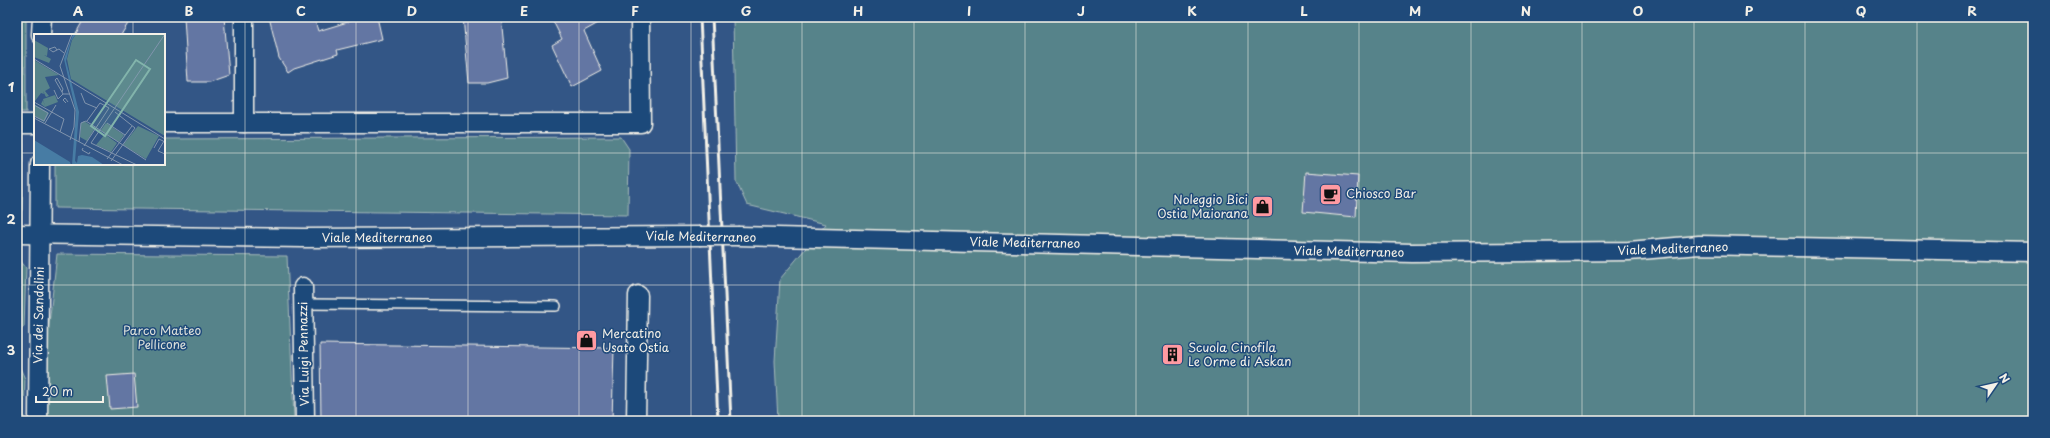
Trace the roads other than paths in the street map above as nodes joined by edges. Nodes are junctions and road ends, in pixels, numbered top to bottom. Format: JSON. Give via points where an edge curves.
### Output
{"nodes":[{"id":1,"x":42,"y":17,"type":"edge"},
{"id":2,"x":244,"y":17,"type":"edge"},
{"id":3,"x":640,"y":17,"type":"edge"},
{"id":4,"x":41,"y":34,"type":"edge"},
{"id":5,"x":165,"y":123,"type":"edge"},
{"id":6,"x":244,"y":123,"type":"junction"},
{"id":7,"x":17,"y":124,"type":"edge"},
{"id":8,"x":34,"y":124,"type":"edge"},
{"id":9,"x":40,"y":165,"type":"edge"},
{"id":10,"x":17,"y":234,"type":"edge"},
{"id":11,"x":40,"y":234,"type":"junction"},
{"id":12,"x":2033,"y":252,"type":"edge"},
{"id":13,"x":304,"y":295,"type":"joint"},
{"id":14,"x":638,"y":295,"type":"dead end"},
{"id":15,"x":556,"y":306,"type":"dead end"},
{"id":16,"x":38,"y":421,"type":"edge"},
{"id":17,"x":305,"y":421,"type":"edge"},
{"id":18,"x":636,"y":421,"type":"edge"}],
"edges":[{"from":1,"to":4,"type":"street"},
{"from":2,"to":6,"type":"street"},
{"from":3,"to":6,"type":"street","via":[[641,123]]},
{"from":5,"to":6,"type":"street"},
{"from":7,"to":8,"type":"street"},
{"from":9,"to":11,"type":"street","name":"Via dei Sandolini"},
{"from":10,"to":11,"type":"street","name":"Viale Mediterraneo"},
{"from":11,"to":12,"type":"street","name":"Viale Mediterraneo","bridge":true,"via":[[303,238],[739,236],[1412,253],[1629,251],[1699,246]]},
{"from":11,"to":16,"type":"street","name":"Via dei Sandolini"},
{"from":13,"to":15,"type":"lane"},
{"from":13,"to":17,"type":"street","name":"Via Luigi Pennazzi"},
{"from":14,"to":18,"type":"street"}]}
